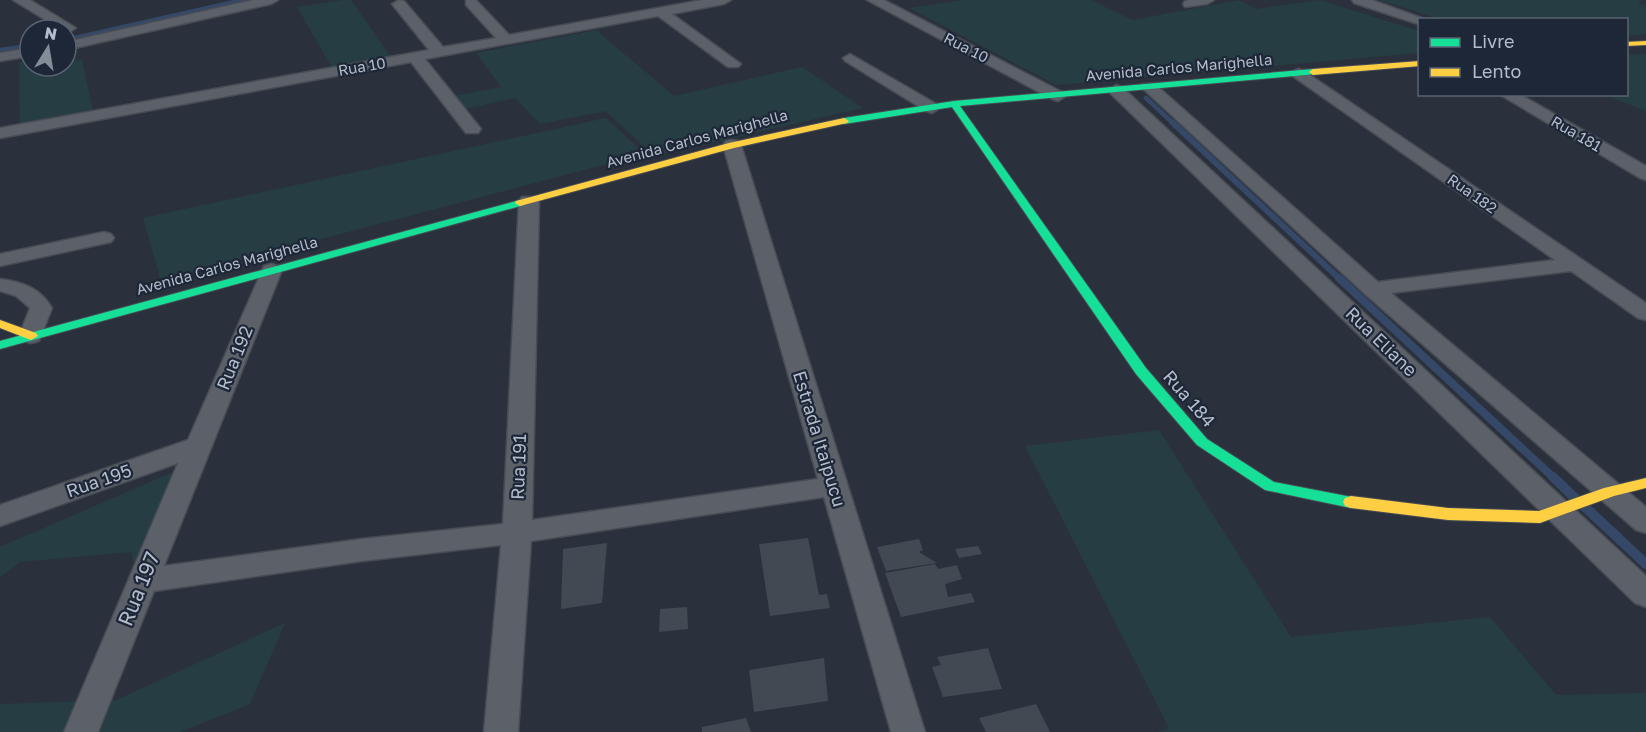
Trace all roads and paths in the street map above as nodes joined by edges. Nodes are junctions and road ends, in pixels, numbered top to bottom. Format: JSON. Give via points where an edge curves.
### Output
{"nodes":[{"id":1,"x":20,"y":0,"type":"edge"},
{"id":2,"x":271,"y":0,"type":"edge"},
{"id":3,"x":724,"y":0,"type":"edge"},
{"id":4,"x":874,"y":0,"type":"edge"},
{"id":5,"x":1207,"y":0,"type":"edge"},
{"id":6,"x":1359,"y":0,"type":"edge"},
{"id":7,"x":471,"y":2,"type":"dead end"},
{"id":8,"x":399,"y":4,"type":"dead end"},
{"id":9,"x":1190,"y":4,"type":"dead end"},
{"id":10,"x":661,"y":12,"type":"junction"},
{"id":11,"x":52,"y":18,"type":"edge"},
{"id":12,"x":1418,"y":20,"type":"edge"},
{"id":13,"x":506,"y":40,"type":"junction"},
{"id":14,"x":78,"y":43,"type":"edge"},
{"id":15,"x":1646,"y":43,"type":"edge"},
{"id":16,"x":1628,"y":44,"type":"edge"},
{"id":17,"x":439,"y":52,"type":"junction"},
{"id":18,"x":18,"y":54,"type":"edge"},
{"id":19,"x":0,"y":57,"type":"edge"},
{"id":20,"x":415,"y":57,"type":"junction"},
{"id":21,"x":850,"y":58,"type":"dead end"},
{"id":22,"x":1418,"y":63,"type":"edge"},
{"id":23,"x":733,"y":64,"type":"dead end"},
{"id":24,"x":1299,"y":74,"type":"junction"},
{"id":25,"x":1149,"y":87,"type":"junction"},
{"id":26,"x":1116,"y":90,"type":"junction"},
{"id":27,"x":1058,"y":96,"type":"junction"},
{"id":28,"x":1510,"y":96,"type":"edge"},
{"id":29,"x":954,"y":104,"type":"junction"},
{"id":30,"x":932,"y":108,"type":"junction"},
{"id":31,"x":472,"y":129,"type":"dead end"},
{"id":32,"x":0,"y":133,"type":"edge"},
{"id":33,"x":732,"y":145,"type":"junction"},
{"id":34,"x":1646,"y":174,"type":"edge"},
{"id":35,"x":529,"y":201,"type":"junction"},
{"id":36,"x":104,"y":238,"type":"dead end"},
{"id":37,"x":0,"y":260,"type":"edge"},
{"id":38,"x":1574,"y":264,"type":"junction"},
{"id":39,"x":271,"y":270,"type":"junction"},
{"id":40,"x":0,"y":285,"type":"edge"},
{"id":41,"x":1373,"y":289,"type":"junction"},
{"id":42,"x":1646,"y":313,"type":"edge"},
{"id":43,"x":0,"y":324,"type":"edge"},
{"id":44,"x":31,"y":336,"type":"junction"},
{"id":45,"x":0,"y":345,"type":"edge"},
{"id":46,"x":199,"y":446,"type":"junction"},
{"id":47,"x":1646,"y":483,"type":"edge"},
{"id":48,"x":833,"y":486,"type":"junction"},
{"id":49,"x":1611,"y":492,"type":"junction"},
{"id":50,"x":1559,"y":511,"type":"junction"},
{"id":51,"x":0,"y":516,"type":"edge"},
{"id":52,"x":1646,"y":523,"type":"edge"},
{"id":53,"x":517,"y":533,"type":"junction"},
{"id":54,"x":142,"y":582,"type":"junction"},
{"id":55,"x":1646,"y":595,"type":"edge"},
{"id":56,"x":81,"y":732,"type":"edge"},
{"id":57,"x":501,"y":732,"type":"edge"},
{"id":58,"x":908,"y":732,"type":"edge"}],
"edges":[{"from":1,"to":11,"type":"street"},
{"from":2,"to":14,"type":"street"},
{"from":3,"to":10,"type":"street","name":"Rua 10"},
{"from":4,"to":27,"type":"street","name":"Rua 10"},
{"from":5,"to":9,"type":"street"},
{"from":6,"to":12,"type":"street"},
{"from":7,"to":13,"type":"street"},
{"from":8,"to":17,"type":"street"},
{"from":10,"to":13,"type":"street","name":"Rua 10"},
{"from":10,"to":23,"type":"street"},
{"from":13,"to":17,"type":"street","name":"Rua 10"},
{"from":15,"to":16,"type":"main road"},
{"from":17,"to":20,"type":"street","name":"Rua 10"},
{"from":18,"to":19,"type":"street"},
{"from":20,"to":31,"type":"street"},
{"from":20,"to":32,"type":"street","name":"Rua 10"},
{"from":21,"to":30,"type":"street"},
{"from":22,"to":24,"type":"main road","name":"Avenida Carlos Marighella"},
{"from":24,"to":25,"type":"main road","name":"Avenida Carlos Marighella"},
{"from":24,"to":38,"type":"street","name":"Rua 182"},
{"from":25,"to":26,"type":"main road","name":"Avenida Carlos Marighella"},
{"from":25,"to":41,"type":"street","name":"Rua Eliane"},
{"from":26,"to":27,"type":"main road","name":"Avenida Carlos Marighella"},
{"from":26,"to":50,"type":"street","name":"Rua Eliane"},
{"from":27,"to":29,"type":"main road","name":"Avenida Carlos Marighella"},
{"from":28,"to":34,"type":"street","name":"Rua 181"},
{"from":29,"to":30,"type":"main road","name":"Avenida Carlos Marighella"},
{"from":29,"to":50,"type":"main road","name":"Rua 184","via":[[1141,371],[1202,442],[1270,486],[1322,498],[1448,514],[1540,517]]},
{"from":30,"to":33,"type":"main road","name":"Avenida Carlos Marighella","via":[[818,125]]},
{"from":33,"to":35,"type":"main road","name":"Avenida Carlos Marighella"},
{"from":33,"to":48,"type":"street","name":"Estrada Itaipucu"},
{"from":35,"to":39,"type":"main road","name":"Avenida Carlos Marighella"},
{"from":35,"to":53,"type":"street","name":"Rua 191"},
{"from":36,"to":37,"type":"street"},
{"from":38,"to":41,"type":"street"},
{"from":38,"to":42,"type":"street","name":"Rua 182"},
{"from":39,"to":44,"type":"main road","name":"Avenida Carlos Marighella"},
{"from":39,"to":46,"type":"street","name":"Rua 192"},
{"from":40,"to":44,"type":"street","via":[[37,299],[41,308]]},
{"from":41,"to":49,"type":"street","name":"Rua Eliane"},
{"from":43,"to":44,"type":"main road"},
{"from":44,"to":45,"type":"main road","name":"Avenida Carlos Marighella"},
{"from":46,"to":51,"type":"street","name":"Rua 195"},
{"from":46,"to":54,"type":"street","name":"Rua 197"},
{"from":47,"to":49,"type":"main road","name":"Rua 184"},
{"from":48,"to":53,"type":"street"},
{"from":48,"to":58,"type":"street","name":"Estrada Itaipucu"},
{"from":49,"to":50,"type":"main road","name":"Rua 184"},
{"from":49,"to":52,"type":"street","name":"Rua Eliane"},
{"from":50,"to":55,"type":"street","name":"Rua Eliane"},
{"from":53,"to":54,"type":"street","via":[[362,550]]},
{"from":53,"to":57,"type":"street","name":"Rua 191"},
{"from":54,"to":56,"type":"street","name":"Rua 197"}]}
